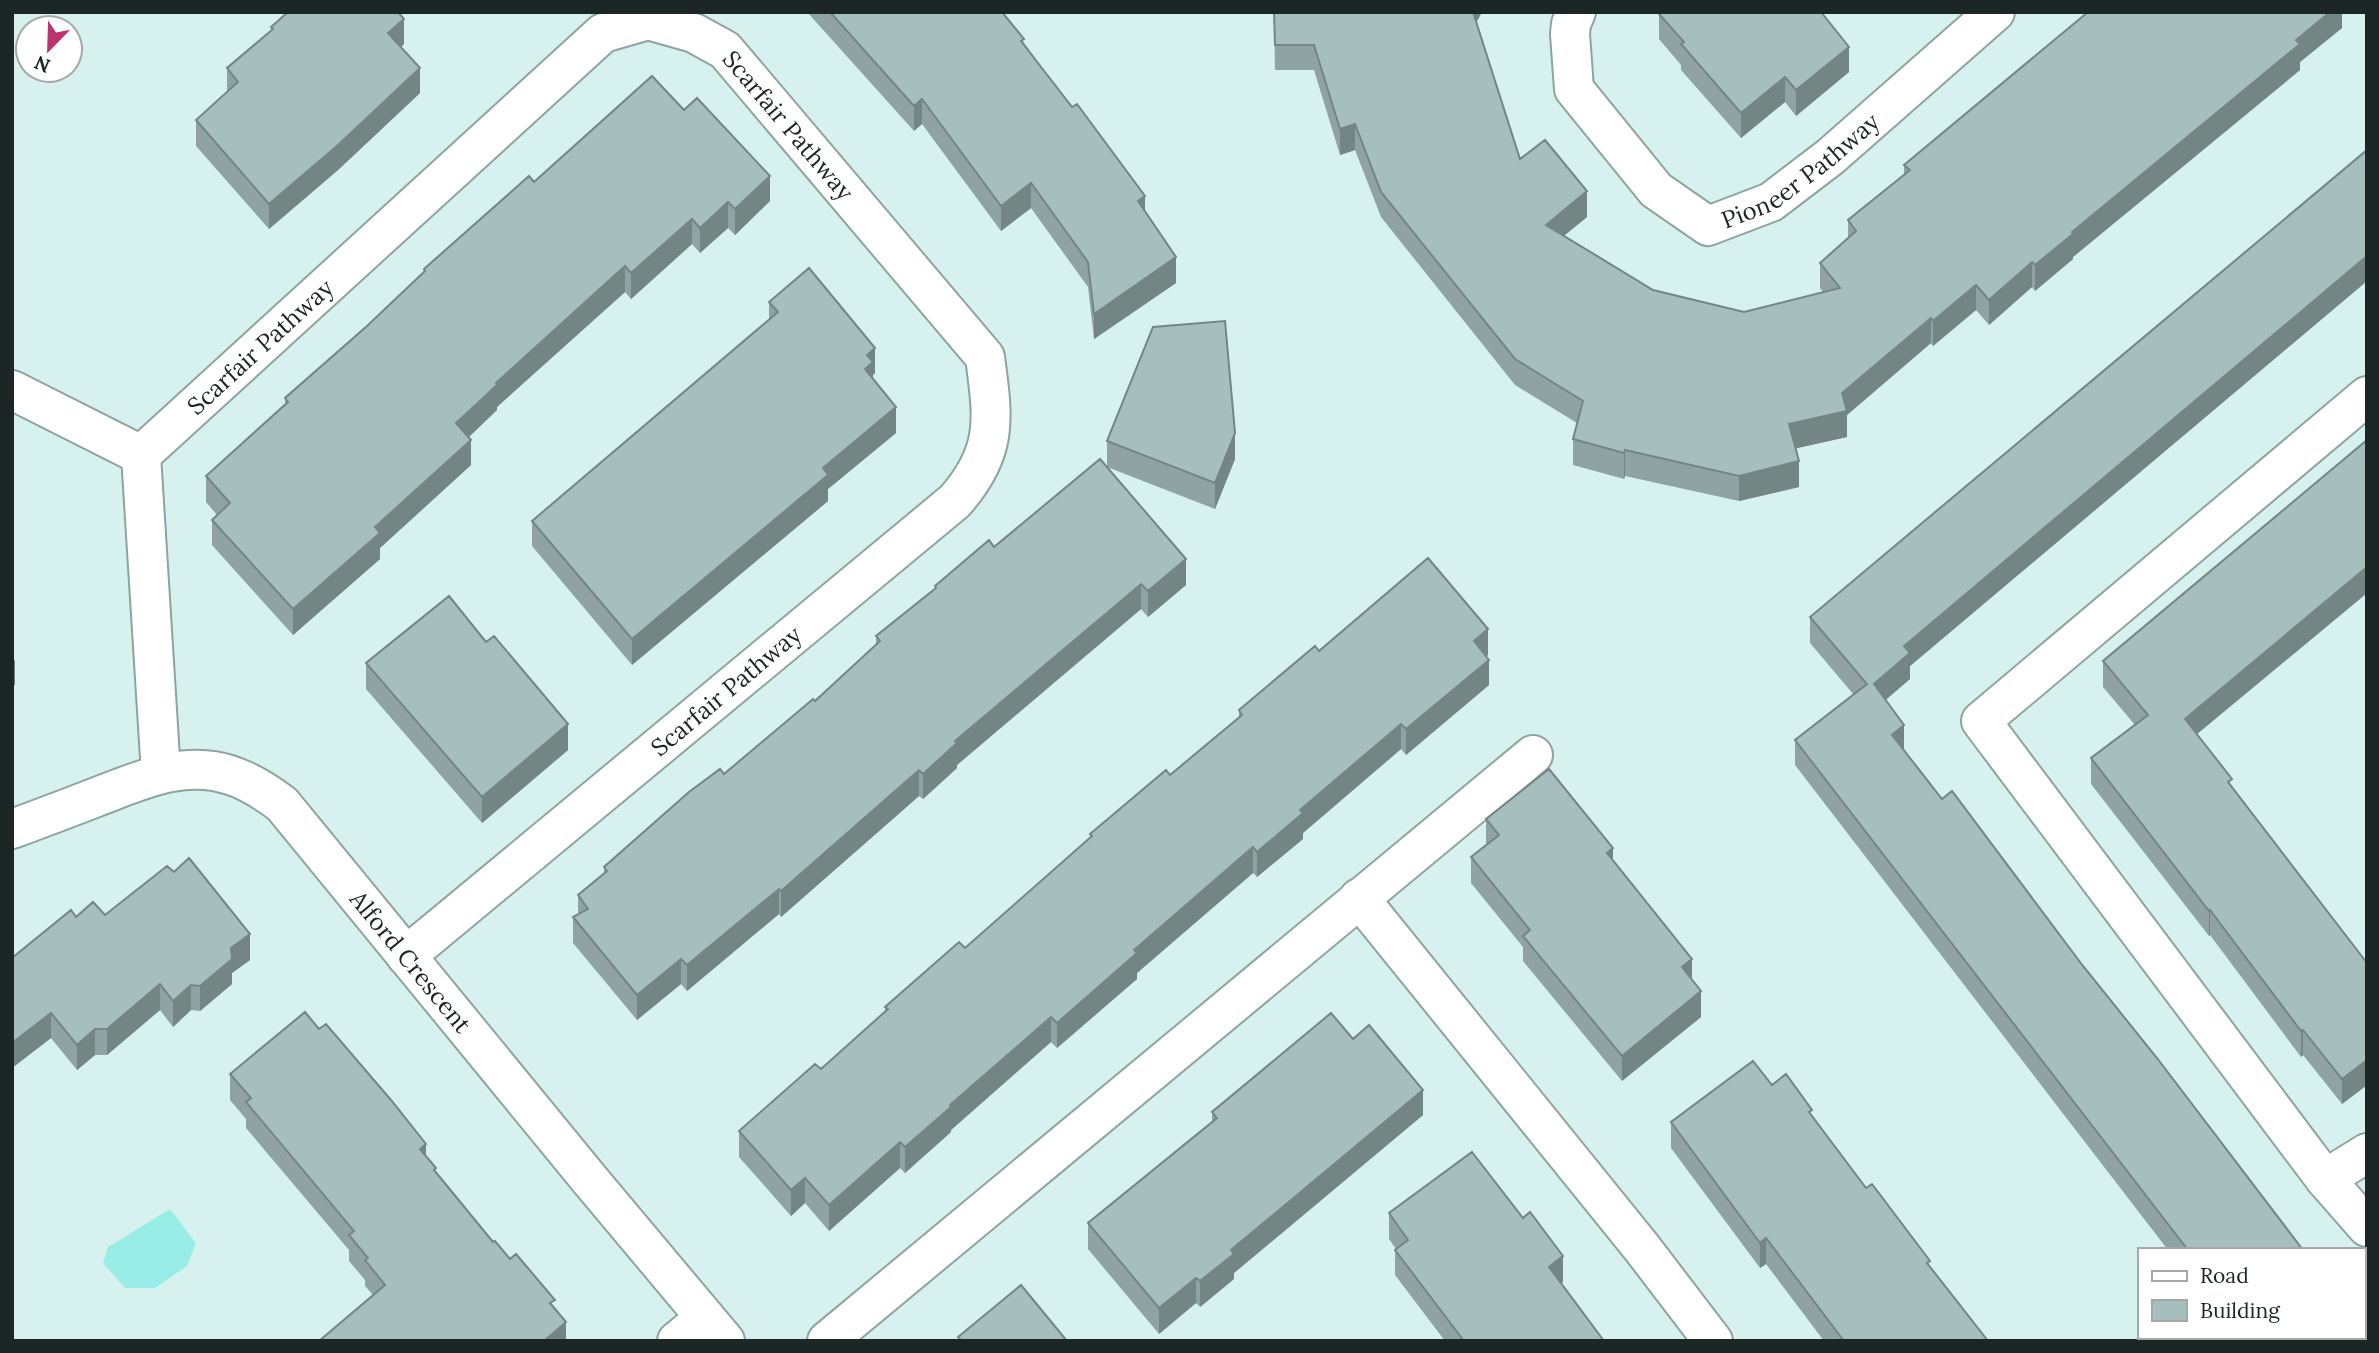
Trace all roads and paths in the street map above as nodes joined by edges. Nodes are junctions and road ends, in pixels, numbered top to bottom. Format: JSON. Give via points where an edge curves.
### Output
{"nodes":[{"id":1,"x":1576,"y":12,"type":"edge"},
{"id":2,"x":1995,"y":12,"type":"edge"},
{"id":3,"x":12,"y":390,"type":"edge"},
{"id":4,"x":2367,"y":396,"type":"edge"},
{"id":5,"x":141,"y":455,"type":"junction"},
{"id":6,"x":1533,"y":755,"type":"dead end"},
{"id":7,"x":161,"y":774,"type":"junction"},
{"id":8,"x":12,"y":829,"type":"edge"},
{"id":9,"x":1359,"y":898,"type":"junction"},
{"id":10,"x":406,"y":956,"type":"junction"},
{"id":11,"x":2367,"y":1153,"type":"edge"},
{"id":12,"x":2325,"y":1179,"type":"junction"},
{"id":13,"x":2367,"y":1227,"type":"edge"},
{"id":14,"x":702,"y":1333,"type":"edge"},
{"id":15,"x":827,"y":1341,"type":"edge"},
{"id":16,"x":1713,"y":1341,"type":"edge"}],
"edges":[{"from":1,"to":2,"type":"street","name":"Pioneer Pathway","via":[[1570,34],[1574,89],[1656,190],[1708,226],[1771,202],[1830,157]]},
{"from":3,"to":5,"type":"street"},
{"from":4,"to":12,"type":"street","via":[[1981,721]]},
{"from":5,"to":7,"type":"street"},
{"from":5,"to":10,"type":"street","name":"Scarfair Pathway","via":[[604,33],[648,20],[694,33],[724,50],[985,357],[991,404],[985,457],[955,501]]},
{"from":6,"to":9,"type":"street"},
{"from":7,"to":8,"type":"street","name":"Alford Crescent"},
{"from":7,"to":10,"type":"street","name":"Alford Crescent","via":[[178,770],[230,775],[282,804]]},
{"from":9,"to":15,"type":"street"},
{"from":9,"to":16,"type":"street"},
{"from":10,"to":14,"type":"street","name":"Alford Crescent"},
{"from":11,"to":12,"type":"street"},
{"from":12,"to":13,"type":"street"}]}
